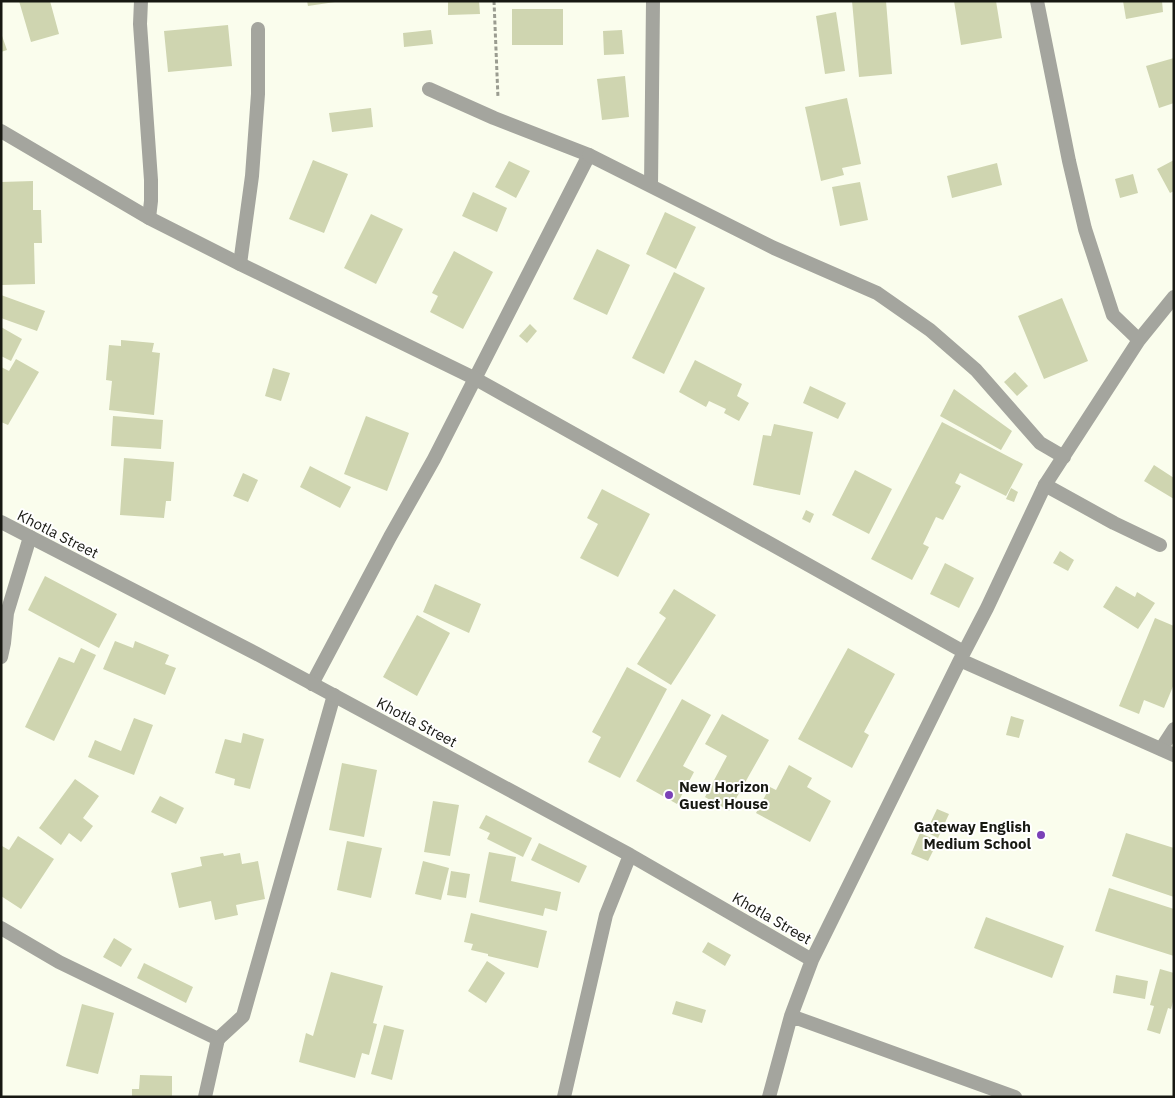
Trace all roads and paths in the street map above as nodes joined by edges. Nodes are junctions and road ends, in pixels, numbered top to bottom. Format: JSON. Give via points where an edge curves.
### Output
{"nodes":[{"id":1,"x":142,"y":1,"type":"edge"},
{"id":2,"x":494,"y":1,"type":"edge"},
{"id":3,"x":653,"y":1,"type":"edge"},
{"id":4,"x":1038,"y":1,"type":"edge"},
{"id":5,"x":258,"y":29,"type":"dead end"},
{"id":6,"x":428,"y":89,"type":"dead end"},
{"id":7,"x":494,"y":118,"type":"junction"},
{"id":8,"x":1,"y":131,"type":"edge"},
{"id":9,"x":589,"y":155,"type":"junction"},
{"id":10,"x":651,"y":186,"type":"junction"},
{"id":11,"x":148,"y":218,"type":"junction"},
{"id":12,"x":240,"y":264,"type":"junction"},
{"id":13,"x":1174,"y":297,"type":"edge"},
{"id":14,"x":1139,"y":340,"type":"junction"},
{"id":15,"x":474,"y":378,"type":"junction"},
{"id":16,"x":1064,"y":457,"type":"junction"},
{"id":17,"x":1045,"y":485,"type":"junction"},
{"id":18,"x":1,"y":522,"type":"edge"},
{"id":19,"x":30,"y":537,"type":"junction"},
{"id":20,"x":1160,"y":545,"type":"dead end"},
{"id":21,"x":962,"y":656,"type":"junction"},
{"id":22,"x":1,"y":658,"type":"edge"},
{"id":23,"x":312,"y":684,"type":"junction"},
{"id":24,"x":334,"y":695,"type":"junction"},
{"id":25,"x":1174,"y":729,"type":"edge"},
{"id":26,"x":1161,"y":749,"type":"junction"},
{"id":27,"x":1174,"y":755,"type":"edge"},
{"id":28,"x":630,"y":855,"type":"junction"},
{"id":29,"x":1,"y":928,"type":"edge"},
{"id":30,"x":812,"y":960,"type":"junction"},
{"id":31,"x":791,"y":1016,"type":"junction"},
{"id":32,"x":218,"y":1039,"type":"junction"},
{"id":33,"x":205,"y":1097,"type":"edge"},
{"id":34,"x":564,"y":1097,"type":"edge"},
{"id":35,"x":769,"y":1097,"type":"edge"},
{"id":36,"x":1015,"y":1097,"type":"edge"}],
"edges":[{"from":1,"to":11,"type":"street","via":[[140,24],[151,194]]},
{"from":2,"to":7,"type":"path","via":[[498,104]]},
{"from":3,"to":10,"type":"street"},
{"from":4,"to":14,"type":"street","via":[[1085,229],[1114,315]]},
{"from":5,"to":12,"type":"street","via":[[258,94],[252,176]]},
{"from":6,"to":7,"type":"street"},
{"from":7,"to":9,"type":"street"},
{"from":8,"to":11,"type":"street"},
{"from":9,"to":10,"type":"street"},
{"from":9,"to":15,"type":"street"},
{"from":10,"to":16,"type":"street","via":[[774,248],[877,293],[930,330],[976,370],[1040,443]]},
{"from":11,"to":12,"type":"street"},
{"from":12,"to":15,"type":"street"},
{"from":13,"to":14,"type":"street"},
{"from":14,"to":16,"type":"street"},
{"from":15,"to":21,"type":"street"},
{"from":15,"to":23,"type":"street","via":[[434,459]]},
{"from":16,"to":17,"type":"street"},
{"from":17,"to":20,"type":"street"},
{"from":17,"to":21,"type":"street"},
{"from":18,"to":19,"type":"street","name":"Khotla Street"},
{"from":19,"to":22,"type":"street","via":[[7,612]]},
{"from":19,"to":23,"type":"street","name":"Khotla Street"},
{"from":21,"to":26,"type":"street"},
{"from":21,"to":30,"type":"street"},
{"from":23,"to":24,"type":"street","name":"Khotla Street"},
{"from":24,"to":28,"type":"street","name":"Khotla Street"},
{"from":24,"to":32,"type":"street","via":[[243,1016]]},
{"from":25,"to":26,"type":"street"},
{"from":26,"to":27,"type":"street"},
{"from":28,"to":30,"type":"street","name":"Khotla Street"},
{"from":28,"to":34,"type":"street","via":[[606,915]]},
{"from":29,"to":32,"type":"street","via":[[59,962]]},
{"from":30,"to":31,"type":"street"},
{"from":31,"to":35,"type":"street"},
{"from":31,"to":36,"type":"street"},
{"from":32,"to":33,"type":"street"}]}
